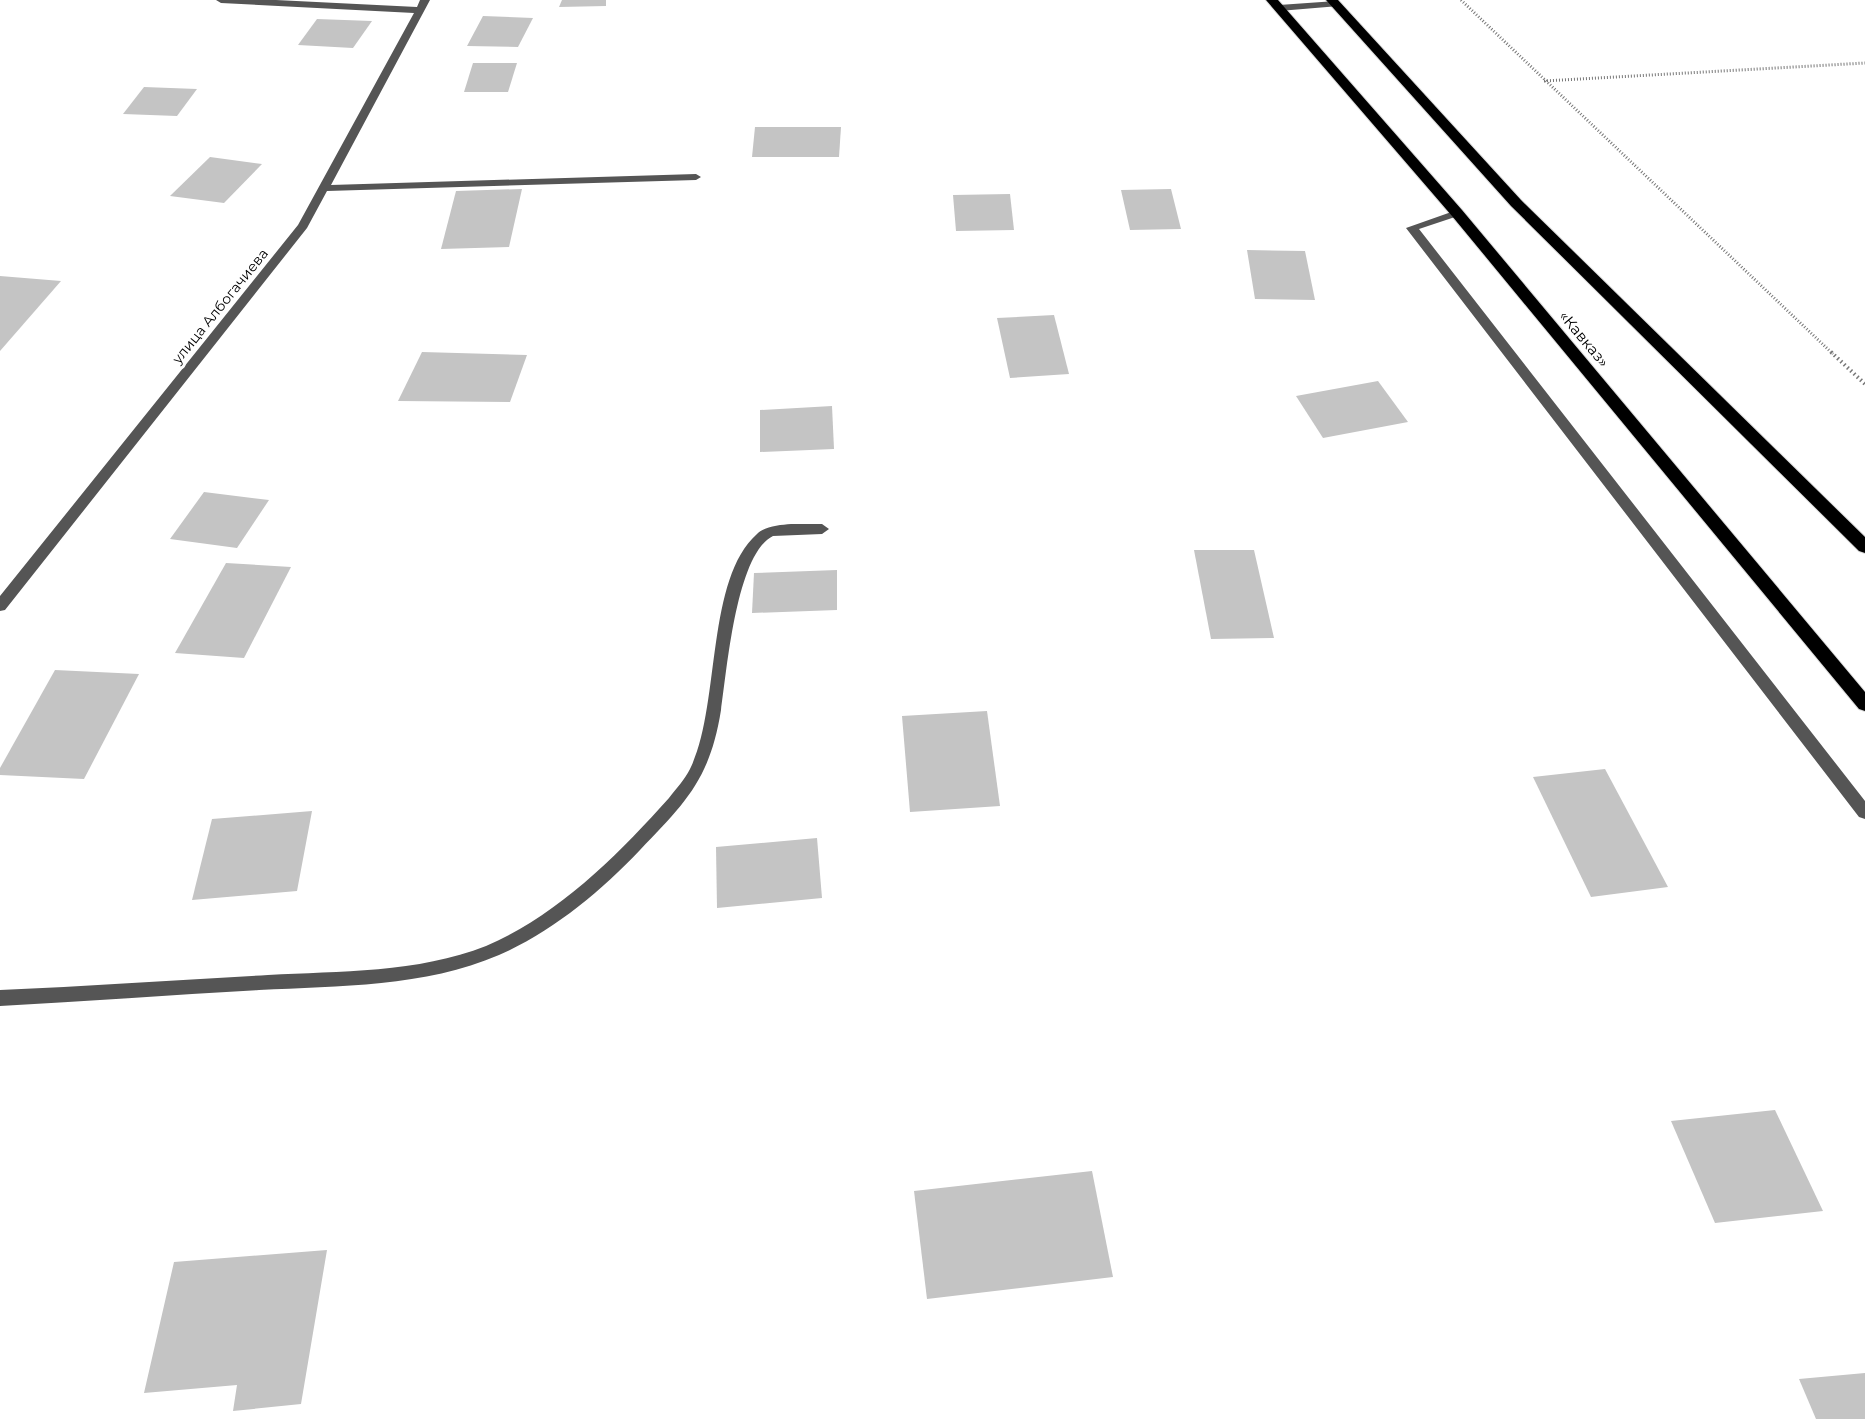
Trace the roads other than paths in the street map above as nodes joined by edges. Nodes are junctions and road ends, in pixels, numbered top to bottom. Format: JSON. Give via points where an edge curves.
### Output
{"nodes":[{"id":1,"x":221,"y":0,"type":"edge"},
{"id":2,"x":1334,"y":2,"type":"edge"},
{"id":3,"x":1276,"y":4,"type":"edge"},
{"id":4,"x":422,"y":5,"type":"edge"},
{"id":5,"x":696,"y":177,"type":"dead end"},
{"id":6,"x":324,"y":188,"type":"junction"},
{"id":7,"x":1457,"y":213,"type":"junction"},
{"id":8,"x":822,"y":529,"type":"dead end"},
{"id":9,"x":1865,"y":547,"type":"edge"},
{"id":10,"x":0,"y":606,"type":"edge"},
{"id":11,"x":1865,"y":704,"type":"edge"},
{"id":12,"x":1865,"y":813,"type":"edge"},
{"id":13,"x":0,"y":998,"type":"edge"}],
"edges":[{"from":1,"to":4,"type":"street"},
{"from":2,"to":3,"type":"street"},
{"from":2,"to":9,"type":"highway","via":[[1516,202]]},
{"from":3,"to":7,"type":"highway","name":"«Кавказ»"},
{"from":4,"to":6,"type":"street","name":"улица Албогачиева"},
{"from":5,"to":6,"type":"street"},
{"from":6,"to":10,"type":"street","name":"улица Албогачиева","via":[[303,226]]},
{"from":7,"to":11,"type":"highway","name":"«Кавказ»"},
{"from":7,"to":12,"type":"street","via":[[1412,228]]},
{"from":8,"to":13,"type":"street","via":[[769,532],[756,541],[740,570],[709,737],[698,768],[623,857],[588,889],[538,924],[470,959],[415,970]]}]}
